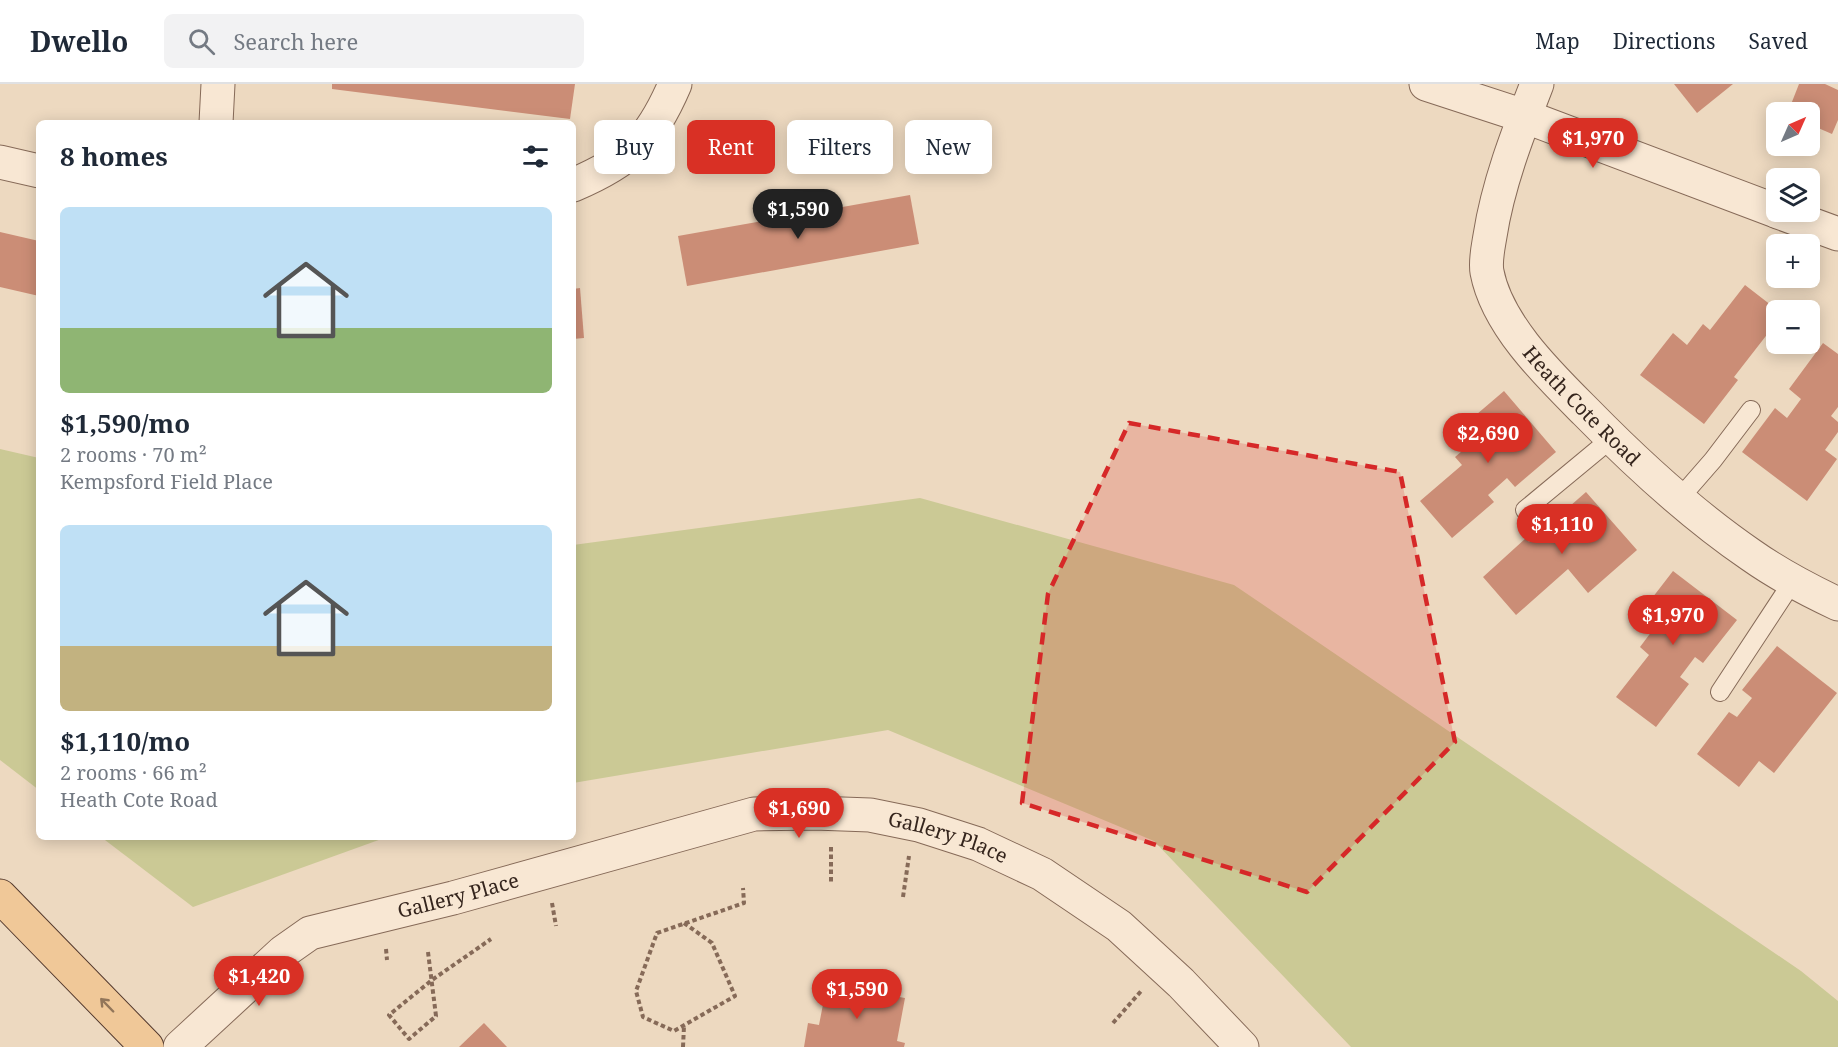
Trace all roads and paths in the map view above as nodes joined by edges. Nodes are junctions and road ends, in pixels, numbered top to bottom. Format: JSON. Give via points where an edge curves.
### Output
{"nodes":[{"id":1,"x":218,"y":84,"type":"edge"},
{"id":2,"x":675,"y":84,"type":"edge"},
{"id":3,"x":1426,"y":84,"type":"edge"},
{"id":4,"x":1537,"y":84,"type":"edge"},
{"id":5,"x":1524,"y":116,"type":"junction"},
{"id":6,"x":216,"y":120,"type":"edge"},
{"id":7,"x":0,"y":162,"type":"edge"},
{"id":8,"x":36,"y":170,"type":"edge"},
{"id":9,"x":576,"y":184,"type":"edge"},
{"id":10,"x":1766,"y":207,"type":"edge"},
{"id":11,"x":1806,"y":222,"type":"edge"},
{"id":12,"x":1838,"y":234,"type":"edge"},
{"id":13,"x":1751,"y":410,"type":"dead end"},
{"id":14,"x":1612,"y":438,"type":"junction"},
{"id":15,"x":1679,"y":499,"type":"junction"},
{"id":16,"x":1525,"y":510,"type":"dead end"},
{"id":17,"x":1793,"y":581,"type":"junction"},
{"id":18,"x":1838,"y":604,"type":"edge"},
{"id":19,"x":1720,"y":692,"type":"dead end"},
{"id":20,"x":914,"y":824,"type":"junction"},
{"id":21,"x":743,"y":888,"type":"dead end"},
{"id":22,"x":0,"y":897,"type":"edge"},
{"id":23,"x":903,"y":897,"type":"dead end"},
{"id":24,"x":684,"y":923,"type":"junction"},
{"id":25,"x":491,"y":939,"type":"dead end"},
{"id":26,"x":428,"y":952,"type":"dead end"},
{"id":27,"x":1163,"y":967,"type":"junction"},
{"id":28,"x":432,"y":980,"type":"junction"},
{"id":29,"x":1113,"y":1023,"type":"dead end"},
{"id":30,"x":684,"y":1025,"type":"junction"},
{"id":31,"x":136,"y":1044,"type":"edge"},
{"id":32,"x":180,"y":1047,"type":"edge"},
{"id":33,"x":683,"y":1047,"type":"edge"},
{"id":34,"x":1242,"y":1047,"type":"edge"}],
"edges":[{"from":1,"to":6,"type":"street"},
{"from":2,"to":9,"type":"street","via":[[648,135],[626,157]]},
{"from":3,"to":5,"type":"street"},
{"from":4,"to":5,"type":"street","name":"Heath Cote Road"},
{"from":5,"to":10,"type":"street"},
{"from":5,"to":14,"type":"street","name":"Heath Cote Road","via":[[1491,228],[1487,270],[1493,294],[1509,324],[1529,349]]},
{"from":7,"to":8,"type":"street"},
{"from":11,"to":12,"type":"street"},
{"from":13,"to":15,"type":"lane"},
{"from":14,"to":15,"type":"street","name":"Heath Cote Road"},
{"from":14,"to":16,"type":"lane"},
{"from":15,"to":17,"type":"street","name":"Heath Cote Road","via":[[1750,554]]},
{"from":17,"to":18,"type":"street","name":"Heath Cote Road"},
{"from":17,"to":19,"type":"lane"},
{"from":20,"to":23,"type":"path"},
{"from":20,"to":27,"type":"street","name":"Gallery Place","via":[[978,844],[1042,874],[1119,926]]},
{"from":20,"to":32,"type":"street","name":"Gallery Place","via":[[870,815],[754,814],[453,898],[310,933],[283,952]]},
{"from":21,"to":24,"type":"path","via":[[744,903]]},
{"from":31,"to":22,"type":"main road","one_way":true},
{"from":24,"to":30,"type":"path","via":[[712,944],[735,996]]},
{"from":24,"to":30,"type":"path","via":[[657,933],[636,991],[642,1017],[674,1031]]},
{"from":25,"to":28,"type":"path"},
{"from":26,"to":28,"type":"path"},
{"from":27,"to":29,"type":"path"},
{"from":27,"to":34,"type":"street","name":"Gallery Place"},
{"from":28,"to":28,"type":"path","via":[[436,1016],[409,1039],[389,1015]]},
{"from":30,"to":33,"type":"path"}]}
